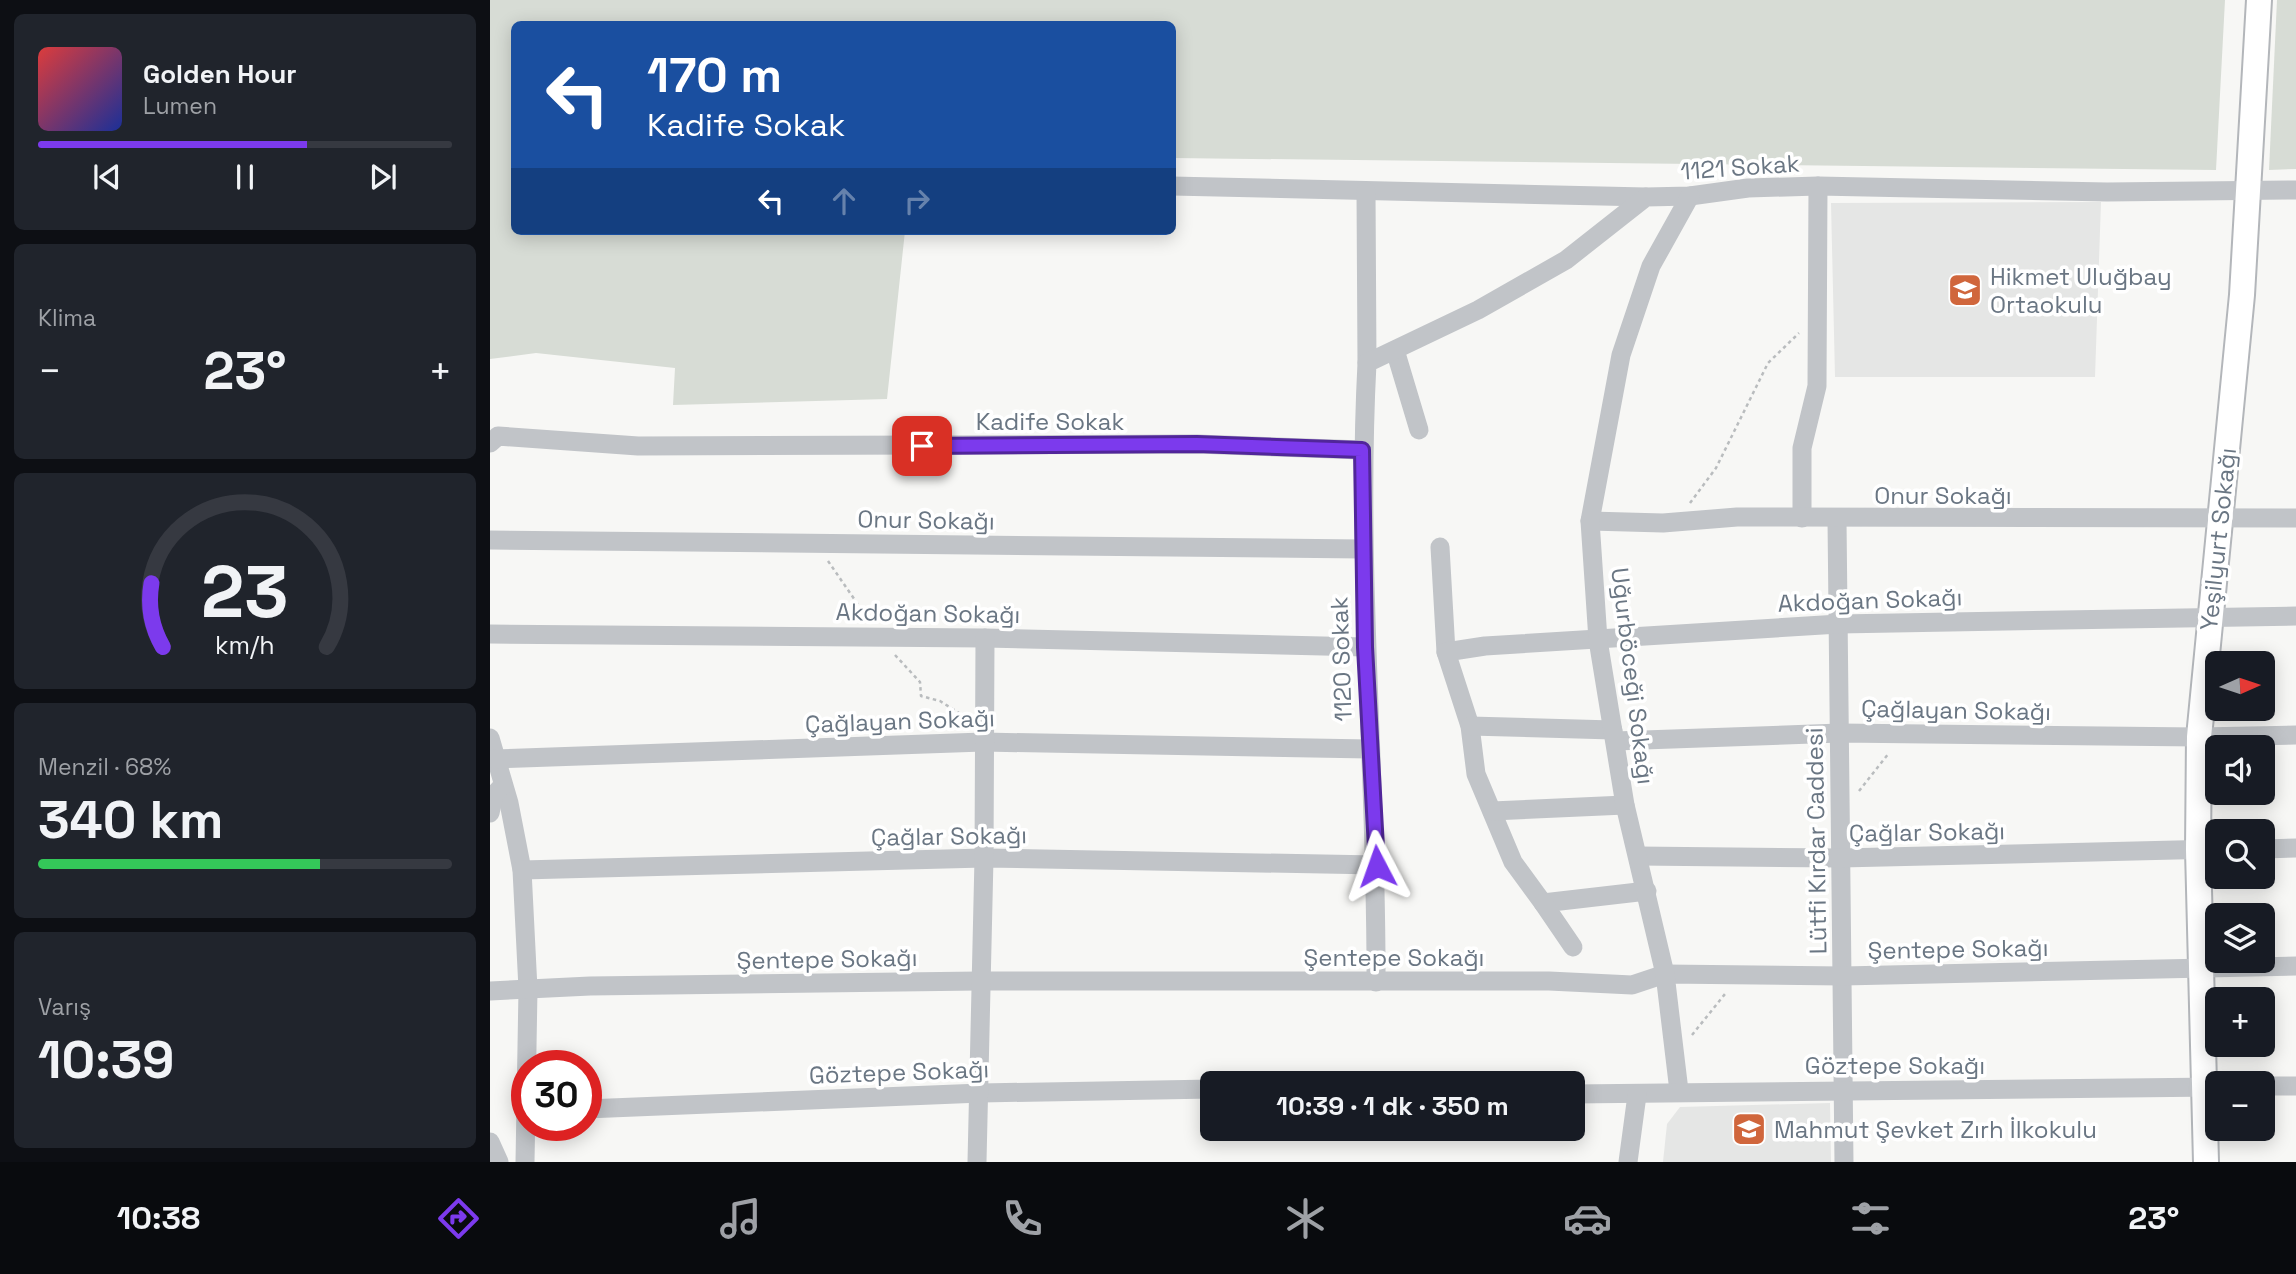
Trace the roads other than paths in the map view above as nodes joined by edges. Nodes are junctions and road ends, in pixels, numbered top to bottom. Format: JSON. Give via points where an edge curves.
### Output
{"nodes":[{"id":1,"x":2259,"y":0,"type":"edge"},
{"id":2,"x":1176,"y":186,"type":"edge"},
{"id":3,"x":1818,"y":186,"type":"junction"},
{"id":4,"x":2250,"y":189,"type":"junction"},
{"id":5,"x":2296,"y":190,"type":"edge"},
{"id":6,"x":1366,"y":191,"type":"junction"},
{"id":7,"x":1690,"y":196,"type":"junction"},
{"id":8,"x":1646,"y":197,"type":"junction"},
{"id":9,"x":1395,"y":350,"type":"junction"},
{"id":10,"x":1367,"y":363,"type":"junction"},
{"id":11,"x":1419,"y":430,"type":"dead end"},
{"id":12,"x":490,"y":443,"type":"edge"},
{"id":13,"x":1362,"y":450,"type":"junction"},
{"id":14,"x":1802,"y":518,"type":"junction"},
{"id":15,"x":2296,"y":518,"type":"edge"},
{"id":16,"x":2221,"y":519,"type":"junction"},
{"id":17,"x":1837,"y":520,"type":"junction"},
{"id":18,"x":1590,"y":521,"type":"junction"},
{"id":19,"x":490,"y":540,"type":"edge"},
{"id":20,"x":1440,"y":547,"type":"dead end"},
{"id":21,"x":1362,"y":549,"type":"junction"},
{"id":22,"x":2296,"y":616,"type":"edge"},
{"id":23,"x":2210,"y":617,"type":"junction"},
{"id":24,"x":1839,"y":624,"type":"junction"},
{"id":25,"x":490,"y":634,"type":"edge"},
{"id":26,"x":985,"y":638,"type":"junction"},
{"id":27,"x":1598,"y":639,"type":"junction"},
{"id":28,"x":1365,"y":647,"type":"junction"},
{"id":29,"x":1446,"y":652,"type":"junction"},
{"id":30,"x":1470,"y":726,"type":"junction"},
{"id":31,"x":1840,"y":733,"type":"junction"},
{"id":32,"x":2296,"y":735,"type":"edge"},
{"id":33,"x":1614,"y":736,"type":"junction"},
{"id":34,"x":2199,"y":737,"type":"junction"},
{"id":35,"x":490,"y":738,"type":"edge"},
{"id":36,"x":983,"y":742,"type":"junction"},
{"id":37,"x":1368,"y":749,"type":"junction"},
{"id":38,"x":495,"y":759,"type":"junction"},
{"id":39,"x":503,"y":785,"type":"junction"},
{"id":40,"x":1625,"y":805,"type":"junction"},
{"id":41,"x":1492,"y":811,"type":"junction"},
{"id":42,"x":490,"y":813,"type":"edge"},
{"id":43,"x":2206,"y":819,"type":"edge"},
{"id":44,"x":2296,"y":848,"type":"edge"},
{"id":45,"x":2205,"y":849,"type":"edge"},
{"id":46,"x":2275,"y":849,"type":"edge"},
{"id":47,"x":1638,"y":856,"type":"junction"},
{"id":48,"x":984,"y":858,"type":"junction"},
{"id":49,"x":1841,"y":859,"type":"junction"},
{"id":50,"x":1377,"y":866,"type":"junction"},
{"id":51,"x":522,"y":870,"type":"junction"},
{"id":52,"x":2205,"y":889,"type":"edge"},
{"id":53,"x":1647,"y":891,"type":"junction"},
{"id":54,"x":1543,"y":903,"type":"junction"},
{"id":55,"x":1573,"y":947,"type":"dead end"},
{"id":56,"x":2296,"y":967,"type":"edge"},
{"id":57,"x":2200,"y":968,"type":"junction"},
{"id":58,"x":1665,"y":974,"type":"junction"},
{"id":59,"x":1843,"y":976,"type":"junction"},
{"id":60,"x":979,"y":981,"type":"junction"},
{"id":61,"x":1376,"y":982,"type":"junction"},
{"id":62,"x":528,"y":989,"type":"junction"},
{"id":63,"x":490,"y":992,"type":"edge"},
{"id":64,"x":527,"y":1050,"type":"edge"},
{"id":65,"x":2210,"y":1071,"type":"edge"},
{"id":66,"x":2275,"y":1086,"type":"edge"},
{"id":67,"x":2296,"y":1086,"type":"edge"},
{"id":68,"x":2205,"y":1087,"type":"edge"},
{"id":69,"x":1200,"y":1089,"type":"edge"},
{"id":70,"x":1843,"y":1089,"type":"junction"},
{"id":71,"x":1679,"y":1091,"type":"junction"},
{"id":72,"x":981,"y":1093,"type":"junction"},
{"id":73,"x":1585,"y":1094,"type":"edge"},
{"id":74,"x":1637,"y":1095,"type":"junction"},
{"id":75,"x":602,"y":1108,"type":"edge"},
{"id":76,"x":525,"y":1141,"type":"edge"},
{"id":77,"x":2207,"y":1141,"type":"edge"},
{"id":78,"x":490,"y":1142,"type":"edge"},
{"id":79,"x":499,"y":1162,"type":"edge"},
{"id":80,"x":525,"y":1162,"type":"edge"},
{"id":81,"x":977,"y":1162,"type":"edge"},
{"id":82,"x":1628,"y":1162,"type":"edge"},
{"id":83,"x":1844,"y":1162,"type":"edge"},
{"id":84,"x":2206,"y":1162,"type":"edge"}],
"edges":[{"from":1,"to":4,"type":"main road","name":"Yeşilyurt Sokağı"},
{"from":2,"to":6,"type":"street","name":"1121 Sokak"},
{"from":3,"to":4,"type":"street","name":"1121 Sokak","via":[[2107,192]]},
{"from":3,"to":7,"type":"street","name":"1121 Sokak"},
{"from":3,"to":14,"type":"street","via":[[1817,386],[1802,448]]},
{"from":4,"to":5,"type":"street","name":"1121 Sokak"},
{"from":4,"to":16,"type":"main road","name":"Yeşilyurt Sokağı"},
{"from":6,"to":8,"type":"street","name":"1121 Sokak"},
{"from":6,"to":10,"type":"street"},
{"from":7,"to":8,"type":"street","name":"1121 Sokak"},
{"from":7,"to":18,"type":"street","name":"Uğurböceği Sokağı","via":[[1651,266],[1621,355]]},
{"from":8,"to":9,"type":"street","via":[[1566,260]]},
{"from":9,"to":10,"type":"street"},
{"from":9,"to":11,"type":"street"},
{"from":10,"to":13,"type":"street"},
{"from":12,"to":13,"type":"street","name":"Kadife Sokak","via":[[498,436],[638,446],[1197,444]]},
{"from":13,"to":21,"type":"street","name":"1120 Sokak"},
{"from":14,"to":17,"type":"street","name":"Onur Sokağı"},
{"from":14,"to":18,"type":"street","name":"Onur Sokağı"},
{"from":15,"to":16,"type":"street","name":"Onur Sokağı"},
{"from":16,"to":17,"type":"street","name":"Onur Sokağı"},
{"from":16,"to":23,"type":"main road","name":"Yeşilyurt Sokağı"},
{"from":17,"to":24,"type":"street","name":"Lütfi Kırdar Caddesi"},
{"from":18,"to":27,"type":"street","name":"Uğurböceği Sokağı"},
{"from":19,"to":21,"type":"street","name":"Onur Sokağı"},
{"from":20,"to":29,"type":"street"},
{"from":21,"to":28,"type":"street","name":"1120 Sokak"},
{"from":22,"to":23,"type":"street","name":"Akdoğan Sokağı"},
{"from":23,"to":24,"type":"street","name":"Akdoğan Sokağı"},
{"from":23,"to":34,"type":"main road","name":"Yeşilyurt Sokağı"},
{"from":24,"to":27,"type":"street","name":"Akdoğan Sokağı"},
{"from":24,"to":31,"type":"street","name":"Lütfi Kırdar Caddesi"},
{"from":25,"to":26,"type":"street","name":"Akdoğan Sokağı"},
{"from":26,"to":28,"type":"street","name":"Akdoğan Sokağı"},
{"from":26,"to":36,"type":"street"},
{"from":27,"to":29,"type":"street","name":"Akdoğan Sokağı"},
{"from":27,"to":33,"type":"street","name":"Uğurböceği Sokağı"},
{"from":28,"to":37,"type":"street","name":"1120 Sokak"},
{"from":29,"to":30,"type":"street"},
{"from":30,"to":33,"type":"street","name":"Çağlayan Sokağı"},
{"from":30,"to":41,"type":"street","via":[[1476,774]]},
{"from":31,"to":33,"type":"street","name":"Çağlayan Sokağı"},
{"from":31,"to":34,"type":"street","name":"Çağlayan Sokağı"},
{"from":31,"to":49,"type":"street","name":"Lütfi Kırdar Caddesi"},
{"from":32,"to":34,"type":"street","name":"Çağlayan Sokağı"},
{"from":33,"to":40,"type":"street","name":"Uğurböceği Sokağı"},
{"from":34,"to":43,"type":"main road","name":"Yeşilyurt Sokağı"},
{"from":35,"to":38,"type":"street"},
{"from":36,"to":37,"type":"street","name":"Çağlayan Sokağı"},
{"from":36,"to":38,"type":"street","name":"Çağlayan Sokağı"},
{"from":36,"to":48,"type":"street"},
{"from":37,"to":50,"type":"street","name":"1120 Sokak"},
{"from":38,"to":39,"type":"street"},
{"from":39,"to":42,"type":"street","via":[[494,795]]},
{"from":39,"to":51,"type":"street"},
{"from":40,"to":41,"type":"street"},
{"from":40,"to":47,"type":"street","name":"Uğurböceği Sokağı"},
{"from":41,"to":54,"type":"street","via":[[1513,862]]},
{"from":44,"to":46,"type":"street"},
{"from":45,"to":49,"type":"street","name":"Çağlar Sokağı"},
{"from":47,"to":49,"type":"street","name":"Çağlar Sokağı"},
{"from":47,"to":53,"type":"street","name":"Uğurböceği Sokağı"},
{"from":48,"to":50,"type":"street","name":"Çağlar Sokağı"},
{"from":48,"to":51,"type":"street","name":"Çağlar Sokağı"},
{"from":48,"to":60,"type":"street"},
{"from":49,"to":59,"type":"street","name":"Lütfi Kırdar Caddesi"},
{"from":50,"to":61,"type":"street","name":"1120 Sokak"},
{"from":51,"to":62,"type":"street"},
{"from":52,"to":57,"type":"main road","name":"Yeşilyurt Sokağı"},
{"from":53,"to":54,"type":"street"},
{"from":53,"to":58,"type":"street","name":"Uğurböceği Sokağı"},
{"from":54,"to":55,"type":"street"},
{"from":56,"to":57,"type":"street","name":"Şentepe Sokağı"},
{"from":57,"to":59,"type":"street","name":"Şentepe Sokağı"},
{"from":57,"to":65,"type":"main road","name":"Yeşilyurt Sokağı"},
{"from":58,"to":59,"type":"street","name":"Şentepe Sokağı"},
{"from":58,"to":61,"type":"street","name":"Şentepe Sokağı","via":[[1632,985]]},
{"from":58,"to":71,"type":"street","name":"Uğurböceği Sokağı"},
{"from":59,"to":70,"type":"street","name":"Lütfi Kırdar Caddesi"},
{"from":60,"to":61,"type":"street","name":"Şentepe Sokağı"},
{"from":60,"to":62,"type":"street","name":"Şentepe Sokağı"},
{"from":60,"to":72,"type":"street"},
{"from":62,"to":63,"type":"street","name":"Şentepe Sokağı"},
{"from":62,"to":64,"type":"street"},
{"from":66,"to":67,"type":"street"},
{"from":68,"to":70,"type":"street","name":"Göztepe Sokağı"},
{"from":69,"to":72,"type":"street","name":"Göztepe Sokağı"},
{"from":70,"to":71,"type":"street","name":"Göztepe Sokağı"},
{"from":70,"to":83,"type":"street","name":"Lütfi Kırdar Caddesi"},
{"from":71,"to":74,"type":"street","name":"Göztepe Sokağı"},
{"from":72,"to":75,"type":"street","name":"Göztepe Sokağı"},
{"from":72,"to":81,"type":"street"},
{"from":73,"to":74,"type":"street","name":"Göztepe Sokağı"},
{"from":74,"to":82,"type":"street"},
{"from":76,"to":80,"type":"street"},
{"from":77,"to":84,"type":"main road","name":"Yeşilyurt Sokağı"},
{"from":78,"to":79,"type":"street"}]}
